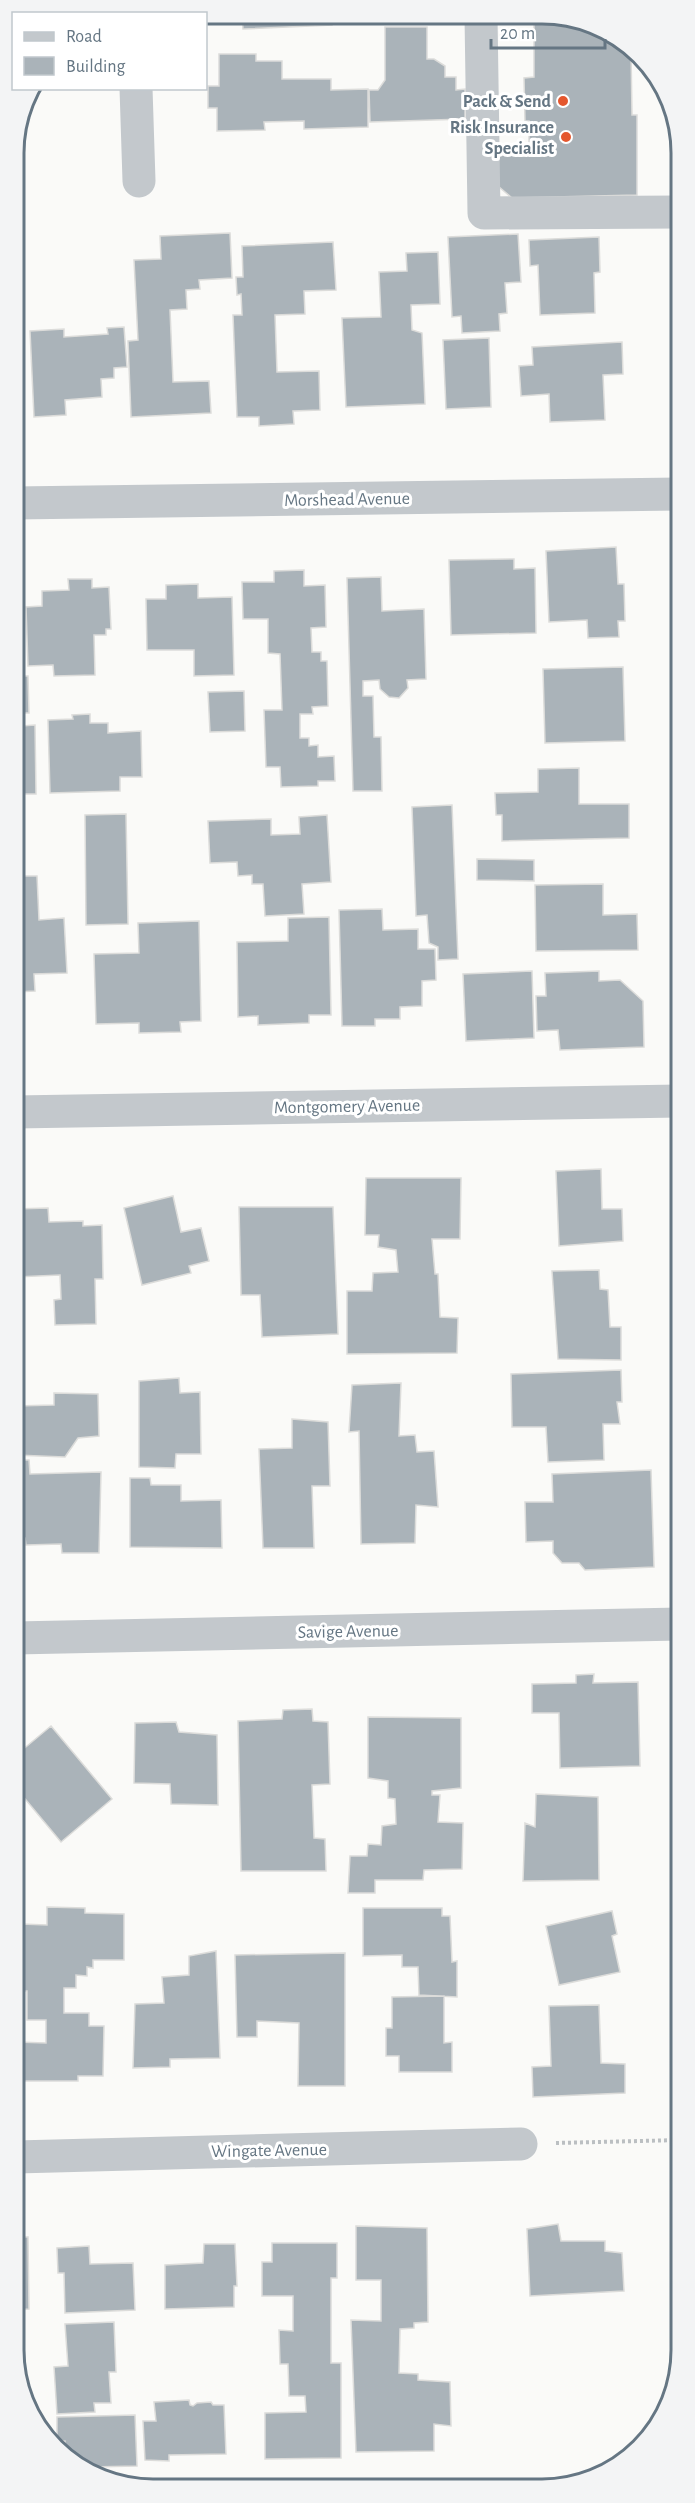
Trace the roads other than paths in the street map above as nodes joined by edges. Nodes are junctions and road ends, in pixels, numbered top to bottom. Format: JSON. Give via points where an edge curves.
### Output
{"nodes":[{"id":1,"x":481,"y":24,"type":"edge"},
{"id":2,"x":135,"y":90,"type":"edge"},
{"id":3,"x":139,"y":181,"type":"dead end"},
{"id":4,"x":671,"y":212,"type":"edge"},
{"id":5,"x":671,"y":494,"type":"edge"},
{"id":6,"x":24,"y":503,"type":"edge"},
{"id":7,"x":671,"y":1101,"type":"edge"},
{"id":8,"x":24,"y":1112,"type":"edge"},
{"id":9,"x":671,"y":1624,"type":"edge"},
{"id":10,"x":24,"y":1638,"type":"edge"},
{"id":11,"x":521,"y":2144,"type":"road end"},
{"id":12,"x":24,"y":2157,"type":"edge"}],
"edges":[{"from":1,"to":4,"type":"street","via":[[484,213]]},
{"from":2,"to":3,"type":"street"},
{"from":5,"to":6,"type":"street","name":"Morshead Avenue"},
{"from":7,"to":8,"type":"street","name":"Montgomery Avenue"},
{"from":9,"to":10,"type":"street","name":"Savige Avenue"},
{"from":11,"to":12,"type":"street","name":"Wingate Avenue"}]}
